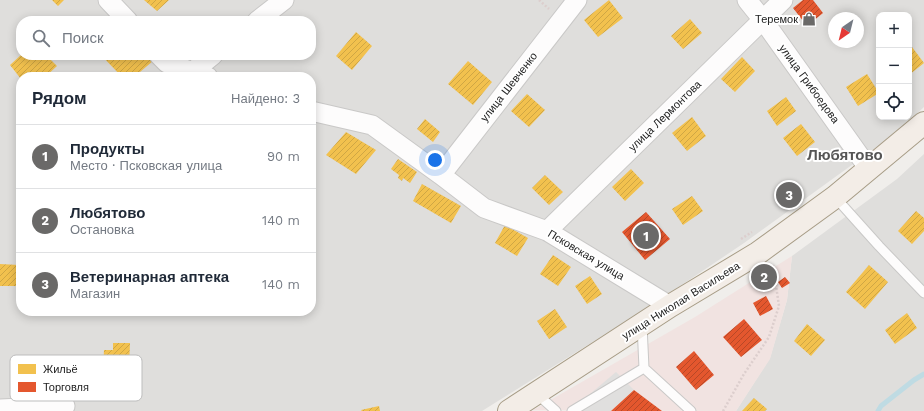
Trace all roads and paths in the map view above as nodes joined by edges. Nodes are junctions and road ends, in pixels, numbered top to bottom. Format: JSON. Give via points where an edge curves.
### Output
{"nodes":[{"id":1,"x":108,"y":0,"type":"edge"},
{"id":2,"x":284,"y":0,"type":"edge"},
{"id":3,"x":577,"y":0,"type":"edge"},
{"id":4,"x":747,"y":0,"type":"edge"},
{"id":5,"x":783,"y":0,"type":"edge"},
{"id":6,"x":123,"y":16,"type":"edge"},
{"id":7,"x":263,"y":16,"type":"edge"},
{"id":8,"x":763,"y":20,"type":"junction"},
{"id":9,"x":164,"y":60,"type":"edge"},
{"id":10,"x":210,"y":60,"type":"edge"},
{"id":11,"x":194,"y":72,"type":"edge"},
{"id":12,"x":201,"y":72,"type":"edge"},
{"id":13,"x":316,"y":112,"type":"edge"},
{"id":14,"x":924,"y":123,"type":"edge"},
{"id":15,"x":869,"y":169,"type":"junction"},
{"id":16,"x":442,"y":175,"type":"junction"},
{"id":17,"x":835,"y":197,"type":"junction"},
{"id":18,"x":758,"y":228,"type":"dead end"},
{"id":19,"x":547,"y":231,"type":"junction"},
{"id":20,"x":739,"y":240,"type":"dead end"},
{"id":21,"x":773,"y":263,"type":"dead end"},
{"id":22,"x":924,"y":293,"type":"edge"},
{"id":23,"x":670,"y":306,"type":"junction"},
{"id":24,"x":642,"y":324,"type":"junction"},
{"id":25,"x":644,"y":368,"type":"junction"},
{"id":26,"x":536,"y":393,"type":"junction"},
{"id":27,"x":65,"y":406,"type":"dead end"},
{"id":28,"x":0,"y":409,"type":"edge"},
{"id":29,"x":509,"y":411,"type":"edge"},
{"id":30,"x":556,"y":411,"type":"edge"},
{"id":31,"x":572,"y":411,"type":"edge"},
{"id":32,"x":691,"y":411,"type":"edge"},
{"id":33,"x":723,"y":411,"type":"edge"}],
"edges":[{"from":1,"to":6,"type":"street"},
{"from":2,"to":7,"type":"street"},
{"from":3,"to":16,"type":"street","name":"улица Шевченко"},
{"from":4,"to":8,"type":"street","name":"улица Грибоедова"},
{"from":5,"to":8,"type":"street","name":"улица Лермонтова"},
{"from":8,"to":15,"type":"street","name":"улица Грибоедова"},
{"from":8,"to":19,"type":"street","name":"улица Лермонтова"},
{"from":9,"to":11,"type":"street"},
{"from":10,"to":12,"type":"street"},
{"from":13,"to":16,"type":"street","name":"Псковская улица","via":[[372,125]]},
{"from":14,"to":15,"type":"main road","name":"улица Николая Васильева"},
{"from":15,"to":17,"type":"main road","name":"улица Николая Васильева"},
{"from":16,"to":19,"type":"street","name":"Псковская улица","via":[[484,208]]},
{"from":17,"to":22,"type":"lane"},
{"from":17,"to":23,"type":"main road","name":"улица Николая Васильева","via":[[758,253]]},
{"from":18,"to":20,"type":"path"},
{"from":19,"to":23,"type":"street","name":"Псковская улица"},
{"from":21,"to":33,"type":"path","via":[[780,306],[769,337]]},
{"from":23,"to":24,"type":"main road","name":"улица Николая Васильева"},
{"from":24,"to":25,"type":"lane"},
{"from":24,"to":26,"type":"main road","name":"улица Николая Васильева"},
{"from":25,"to":31,"type":"lane"},
{"from":25,"to":32,"type":"lane"},
{"from":26,"to":29,"type":"main road","name":"улица Николая Васильева"},
{"from":26,"to":30,"type":"lane"},
{"from":27,"to":28,"type":"street"}]}
